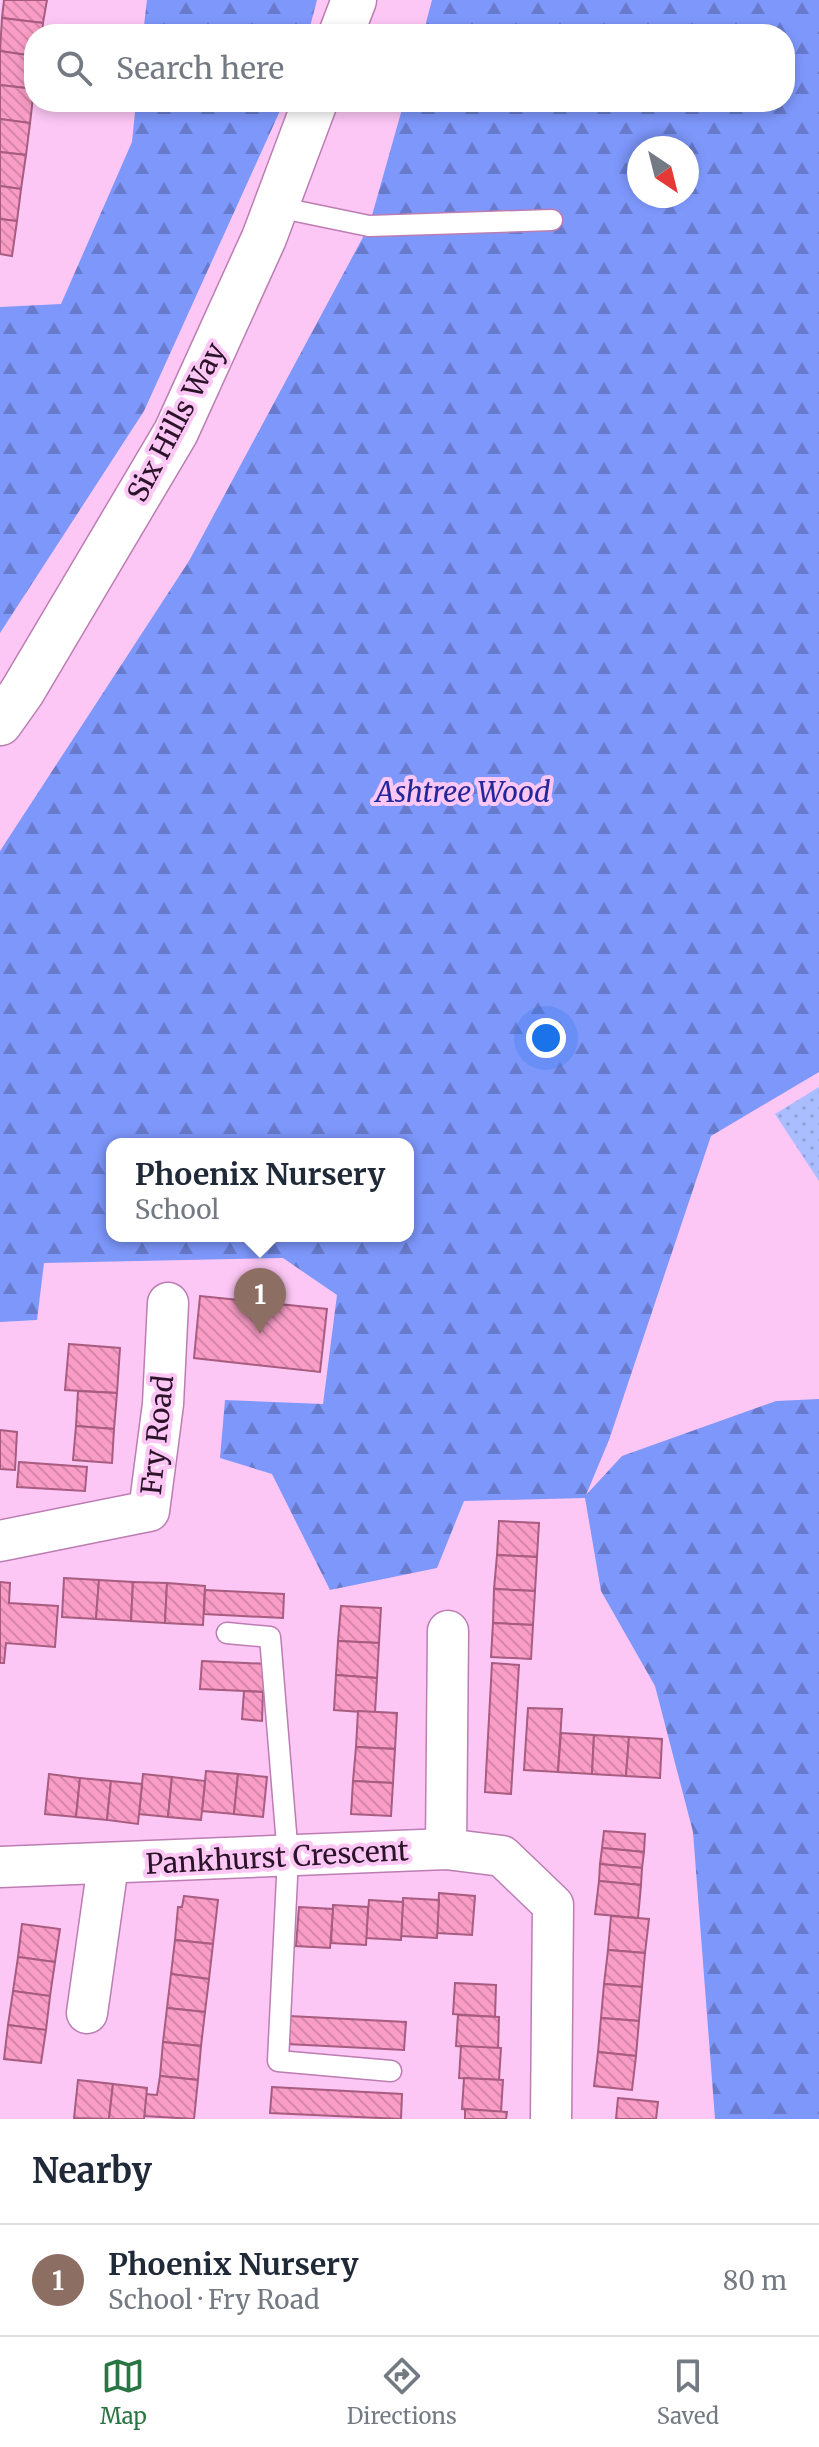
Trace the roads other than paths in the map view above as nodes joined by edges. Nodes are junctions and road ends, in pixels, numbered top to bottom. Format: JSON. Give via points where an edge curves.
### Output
{"nodes":[{"id":1,"x":354,"y":0,"type":"edge"},
{"id":2,"x":345,"y":24,"type":"edge"},
{"id":3,"x":311,"y":112,"type":"edge"},
{"id":4,"x":277,"y":207,"type":"junction"},
{"id":5,"x":552,"y":220,"type":"dead end"},
{"id":6,"x":0,"y":723,"type":"edge"},
{"id":7,"x":168,"y":1303,"type":"dead end"},
{"id":8,"x":0,"y":1541,"type":"edge"},
{"id":9,"x":448,"y":1631,"type":"dead end"},
{"id":10,"x":227,"y":1633,"type":"dead end"},
{"id":11,"x":446,"y":1849,"type":"junction"},
{"id":12,"x":288,"y":1857,"type":"junction"},
{"id":13,"x":108,"y":1865,"type":"junction"},
{"id":14,"x":0,"y":1867,"type":"edge"},
{"id":15,"x":87,"y":2013,"type":"dead end"},
{"id":16,"x":391,"y":2071,"type":"dead end"},
{"id":17,"x":551,"y":2119,"type":"edge"}],
"edges":[{"from":1,"to":2,"type":"street"},
{"from":3,"to":4,"type":"street","name":"Six Hills Way"},
{"from":4,"to":5,"type":"lane","via":[[369,226]]},
{"from":4,"to":6,"type":"street","name":"Six Hills Way","via":[[176,432]]},
{"from":7,"to":8,"type":"street","name":"Fry Road","via":[[163,1404],[149,1511]]},
{"from":9,"to":11,"type":"street","name":"Pankhurst Crescent"},
{"from":10,"to":12,"type":"lane","via":[[270,1637]]},
{"from":11,"to":12,"type":"street","name":"Pankhurst Crescent"},
{"from":11,"to":17,"type":"street","name":"Pankhurst Crescent","via":[[502,1856],[553,1905]]},
{"from":12,"to":13,"type":"street","name":"Pankhurst Crescent"},
{"from":12,"to":16,"type":"lane","via":[[278,2061]]},
{"from":13,"to":14,"type":"street","name":"Pankhurst Crescent"},
{"from":13,"to":15,"type":"street","name":"Pankhurst Crescent"}]}
